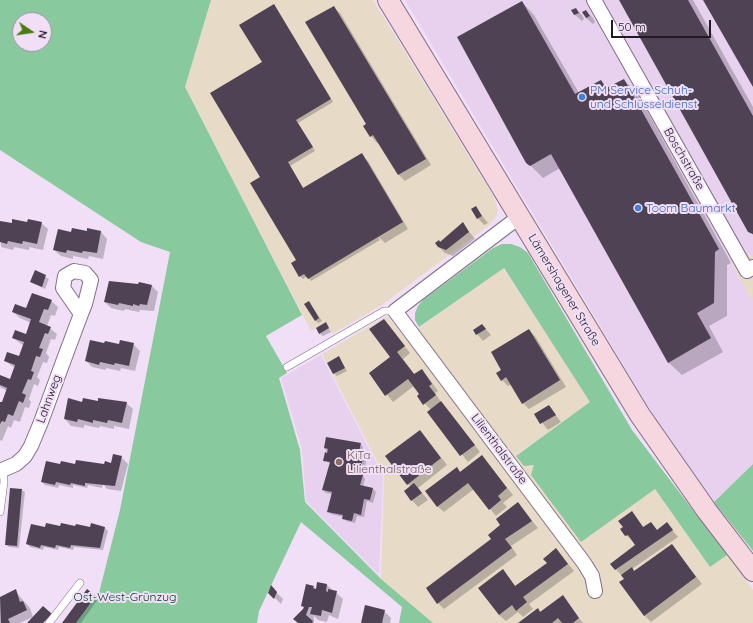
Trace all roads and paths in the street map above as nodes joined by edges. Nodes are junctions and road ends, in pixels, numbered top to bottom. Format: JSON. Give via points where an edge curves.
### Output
{"nodes":[{"id":1,"x":388,"y":0,"type":"edge"},
{"id":2,"x":594,"y":0,"type":"edge"},
{"id":3,"x":519,"y":217,"type":"junction"},
{"id":4,"x":753,"y":267,"type":"edge"},
{"id":5,"x":395,"y":311,"type":"junction"},
{"id":6,"x":81,"y":314,"type":"dead end"},
{"id":7,"x":286,"y":367,"type":"dead end"},
{"id":8,"x":2,"y":470,"type":"edge"},
{"id":9,"x":0,"y":512,"type":"edge"},
{"id":10,"x":753,"y":571,"type":"edge"},
{"id":11,"x":80,"y":583,"type":"dead end"},
{"id":12,"x":595,"y":591,"type":"dead end"},
{"id":13,"x":48,"y":623,"type":"edge"}],
"edges":[{"from":1,"to":3,"type":"main road","name":"Lämershagener Straße"},
{"from":2,"to":4,"type":"street","name":"Boschstraße","via":[[747,271]]},
{"from":3,"to":5,"type":"street"},
{"from":3,"to":10,"type":"main road","name":"Lämershagener Straße","via":[[640,415],[707,511]]},
{"from":5,"to":7,"type":"lane","via":[[384,311]]},
{"from":5,"to":12,"type":"street","name":"Lilienthalstraße","via":[[584,563],[592,576]]},
{"from":6,"to":8,"type":"street","name":"Lahnweg","via":[[31,446],[16,464]]},
{"from":8,"to":9,"type":"lane","via":[[4,482]]},
{"from":11,"to":13,"type":"lane"}]}
